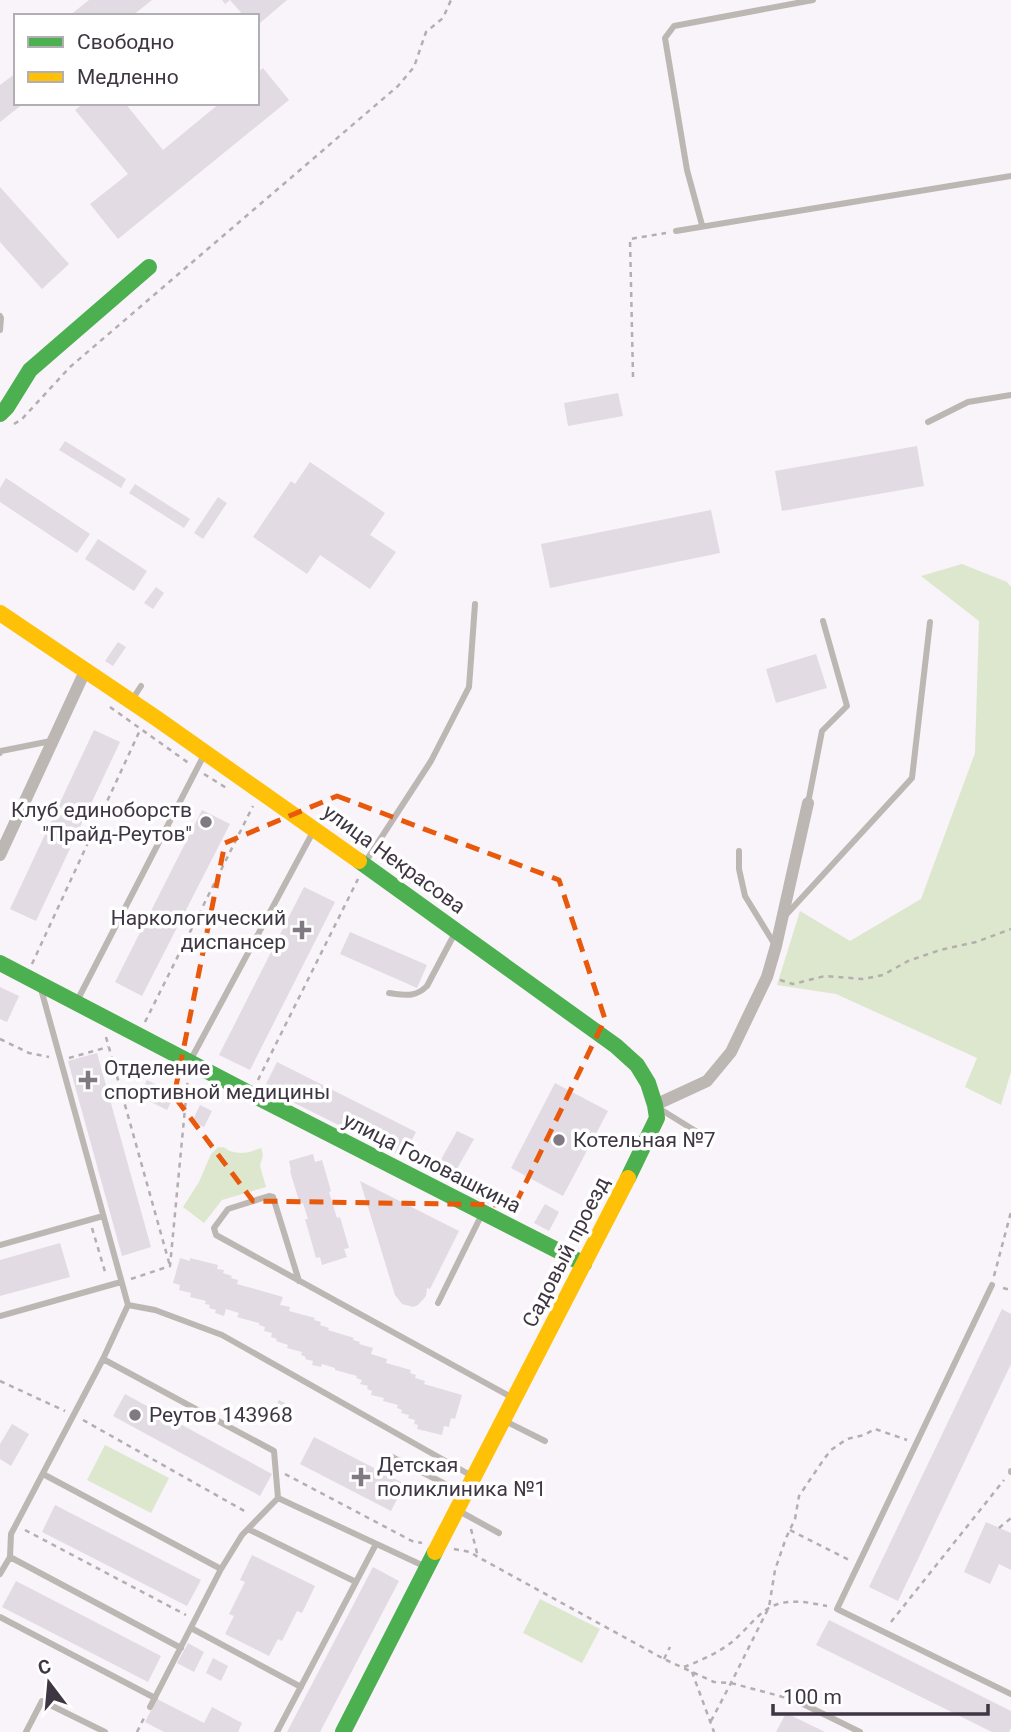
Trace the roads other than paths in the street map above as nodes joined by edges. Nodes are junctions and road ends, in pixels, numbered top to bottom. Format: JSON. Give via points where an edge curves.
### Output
{"nodes":[{"id":1,"x":813,"y":0,"type":"edge"},
{"id":2,"x":1011,"y":176,"type":"edge"},
{"id":3,"x":702,"y":225,"type":"junction"},
{"id":4,"x":676,"y":231,"type":"road end"},
{"id":5,"x":149,"y":267,"type":"dead end"},
{"id":6,"x":0,"y":316,"type":"edge"},
{"id":7,"x":0,"y":330,"type":"edge"},
{"id":8,"x":1011,"y":395,"type":"edge"},
{"id":9,"x":4,"y":421,"type":"edge"},
{"id":10,"x":928,"y":422,"type":"dead end"},
{"id":11,"x":475,"y":604,"type":"dead end"},
{"id":12,"x":0,"y":613,"type":"edge"},
{"id":13,"x":823,"y":621,"type":"dead end"},
{"id":14,"x":929,"y":622,"type":"dead end"},
{"id":15,"x":86,"y":669,"type":"junction"},
{"id":16,"x":141,"y":686,"type":"dead end"},
{"id":17,"x":131,"y":701,"type":"junction"},
{"id":18,"x":53,"y":741,"type":"junction"},
{"id":19,"x":205,"y":752,"type":"junction"},
{"id":20,"x":0,"y":753,"type":"edge"},
{"id":21,"x":808,"y":803,"type":"joint"},
{"id":22,"x":315,"y":828,"type":"junction"},
{"id":23,"x":738,"y":851,"type":"dead end"},
{"id":24,"x":0,"y":855,"type":"edge"},
{"id":25,"x":365,"y":863,"type":"junction"},
{"id":26,"x":781,"y":921,"type":"junction"},
{"id":27,"x":457,"y":930,"type":"junction"},
{"id":28,"x":776,"y":946,"type":"junction"},
{"id":29,"x":0,"y":963,"type":"edge"},
{"id":30,"x":33,"y":980,"type":"junction"},
{"id":31,"x":389,"y":993,"type":"dead end"},
{"id":32,"x":76,"y":1002,"type":"junction"},
{"id":33,"x":190,"y":1062,"type":"junction"},
{"id":34,"x":655,"y":1105,"type":"junction"},
{"id":35,"x":702,"y":1135,"type":"dead end"},
{"id":36,"x":483,"y":1213,"type":"junction"},
{"id":37,"x":103,"y":1216,"type":"junction"},
{"id":38,"x":0,"y":1245,"type":"edge"},
{"id":39,"x":584,"y":1264,"type":"junction"},
{"id":40,"x":299,"y":1281,"type":"junction"},
{"id":41,"x":121,"y":1282,"type":"junction"},
{"id":42,"x":992,"y":1285,"type":"road end"},
{"id":43,"x":438,"y":1303,"type":"dead end"},
{"id":44,"x":128,"y":1306,"type":"junction"},
{"id":45,"x":0,"y":1316,"type":"edge"},
{"id":46,"x":103,"y":1359,"type":"junction"},
{"id":47,"x":514,"y":1399,"type":"junction"},
{"id":48,"x":504,"y":1420,"type":"junction"},
{"id":49,"x":545,"y":1441,"type":"dead end"},
{"id":50,"x":391,"y":1457,"type":"dead end"},
{"id":51,"x":43,"y":1474,"type":"junction"},
{"id":52,"x":474,"y":1477,"type":"junction"},
{"id":53,"x":465,"y":1494,"type":"junction"},
{"id":54,"x":278,"y":1498,"type":"junction"},
{"id":55,"x":464,"y":1514,"type":"junction"},
{"id":56,"x":248,"y":1529,"type":"junction"},
{"id":57,"x":499,"y":1533,"type":"dead end"},
{"id":58,"x":376,"y":1544,"type":"junction"},
{"id":59,"x":10,"y":1557,"type":"junction"},
{"id":60,"x":428,"y":1568,"type":"junction"},
{"id":61,"x":221,"y":1569,"type":"junction"},
{"id":62,"x":0,"y":1574,"type":"edge"},
{"id":63,"x":356,"y":1582,"type":"junction"},
{"id":64,"x":0,"y":1617,"type":"edge"},
{"id":65,"x":191,"y":1628,"type":"junction"},
{"id":66,"x":181,"y":1648,"type":"junction"},
{"id":67,"x":301,"y":1687,"type":"junction"},
{"id":68,"x":1011,"y":1694,"type":"edge"},
{"id":69,"x":155,"y":1698,"type":"junction"},
{"id":70,"x":797,"y":1701,"type":"road end"},
{"id":71,"x":150,"y":1707,"type":"road end"},
{"id":72,"x":26,"y":1732,"type":"edge"},
{"id":73,"x":105,"y":1732,"type":"edge"},
{"id":74,"x":277,"y":1732,"type":"edge"},
{"id":75,"x":343,"y":1732,"type":"edge"},
{"id":76,"x":860,"y":1732,"type":"edge"}],
"edges":[{"from":1,"to":3,"type":"lane","via":[[674,26],[664,38],[687,170]]},
{"from":2,"to":3,"type":"lane"},
{"from":3,"to":4,"type":"lane"},
{"from":5,"to":9,"type":"street","via":[[30,370],[7,407]]},
{"from":6,"to":7,"type":"lane"},
{"from":8,"to":10,"type":"lane","via":[[968,402]]},
{"from":11,"to":25,"type":"lane","via":[[469,687],[430,761]]},
{"from":12,"to":15,"type":"street","name":"улица Некрасова"},
{"from":13,"to":21,"type":"lane","via":[[847,706],[822,731]]},
{"from":14,"to":26,"type":"lane","via":[[912,778]]},
{"from":15,"to":17,"type":"street","name":"улица Некрасова"},
{"from":15,"to":18,"type":"street"},
{"from":16,"to":17,"type":"lane"},
{"from":17,"to":19,"type":"street","name":"улица Некрасова"},
{"from":18,"to":20,"type":"lane"},
{"from":18,"to":24,"type":"street"},
{"from":19,"to":22,"type":"street","name":"улица Некрасова"},
{"from":19,"to":32,"type":"lane"},
{"from":21,"to":26,"type":"street"},
{"from":22,"to":25,"type":"street","name":"улица Некрасова"},
{"from":22,"to":33,"type":"lane"},
{"from":23,"to":28,"type":"lane","via":[[745,896]]},
{"from":25,"to":27,"type":"street","name":"улица Некрасова"},
{"from":26,"to":28,"type":"street"},
{"from":27,"to":31,"type":"lane","via":[[427,986],[419,993]]},
{"from":27,"to":34,"type":"street","name":"улица Некрасова","via":[[616,1046],[637,1065]]},
{"from":28,"to":34,"type":"street","via":[[767,977],[730,1052],[707,1081]]},
{"from":29,"to":30,"type":"street","name":"улица Головашкина"},
{"from":30,"to":32,"type":"street","name":"улица Головашкина"},
{"from":30,"to":37,"type":"lane"},
{"from":32,"to":33,"type":"street","name":"улица Головашкина"},
{"from":33,"to":36,"type":"street","name":"улица Головашкина"},
{"from":34,"to":35,"type":"lane"},
{"from":34,"to":39,"type":"street","name":"Садовый проезд","via":[[657,1118],[652,1130]]},
{"from":36,"to":39,"type":"street","name":"улица Головашкина","via":[[550,1241]]},
{"from":36,"to":43,"type":"lane"},
{"from":37,"to":38,"type":"lane"},
{"from":37,"to":41,"type":"lane"},
{"from":39,"to":47,"type":"street","name":"Садовый проезд"},
{"from":40,"to":40,"type":"lane","via":[[216,1235],[214,1228],[224,1213],[274,1197]]},
{"from":40,"to":47,"type":"lane"},
{"from":41,"to":44,"type":"lane"},
{"from":41,"to":45,"type":"lane"},
{"from":42,"to":68,"type":"lane","via":[[837,1609]]},
{"from":44,"to":46,"type":"lane"},
{"from":44,"to":52,"type":"lane","via":[[155,1310],[222,1335]]},
{"from":46,"to":51,"type":"lane"},
{"from":46,"to":54,"type":"lane","via":[[274,1451]]},
{"from":47,"to":48,"type":"street","name":"Садовый проезд"},
{"from":48,"to":49,"type":"lane"},
{"from":48,"to":52,"type":"street","name":"Садовый проезд"},
{"from":50,"to":53,"type":"lane"},
{"from":51,"to":59,"type":"lane","via":[[11,1534]]},
{"from":51,"to":61,"type":"lane"},
{"from":52,"to":53,"type":"street","name":"Садовый проезд"},
{"from":53,"to":55,"type":"street","name":"Садовый проезд"},
{"from":54,"to":56,"type":"lane"},
{"from":54,"to":58,"type":"lane"},
{"from":55,"to":57,"type":"lane"},
{"from":55,"to":60,"type":"street","name":"Садовый проезд"},
{"from":56,"to":61,"type":"lane"},
{"from":56,"to":63,"type":"lane"},
{"from":58,"to":60,"type":"lane"},
{"from":58,"to":63,"type":"lane"},
{"from":59,"to":62,"type":"lane"},
{"from":59,"to":66,"type":"lane"},
{"from":60,"to":75,"type":"street","name":"Садовый проезд"},
{"from":61,"to":65,"type":"lane"},
{"from":63,"to":67,"type":"lane"},
{"from":64,"to":69,"type":"lane"},
{"from":65,"to":66,"type":"lane"},
{"from":65,"to":67,"type":"lane"},
{"from":66,"to":69,"type":"lane"},
{"from":67,"to":74,"type":"lane"},
{"from":69,"to":71,"type":"lane"},
{"from":70,"to":76,"type":"lane"},
{"from":72,"to":73,"type":"lane","via":[[42,1702]]}]}
